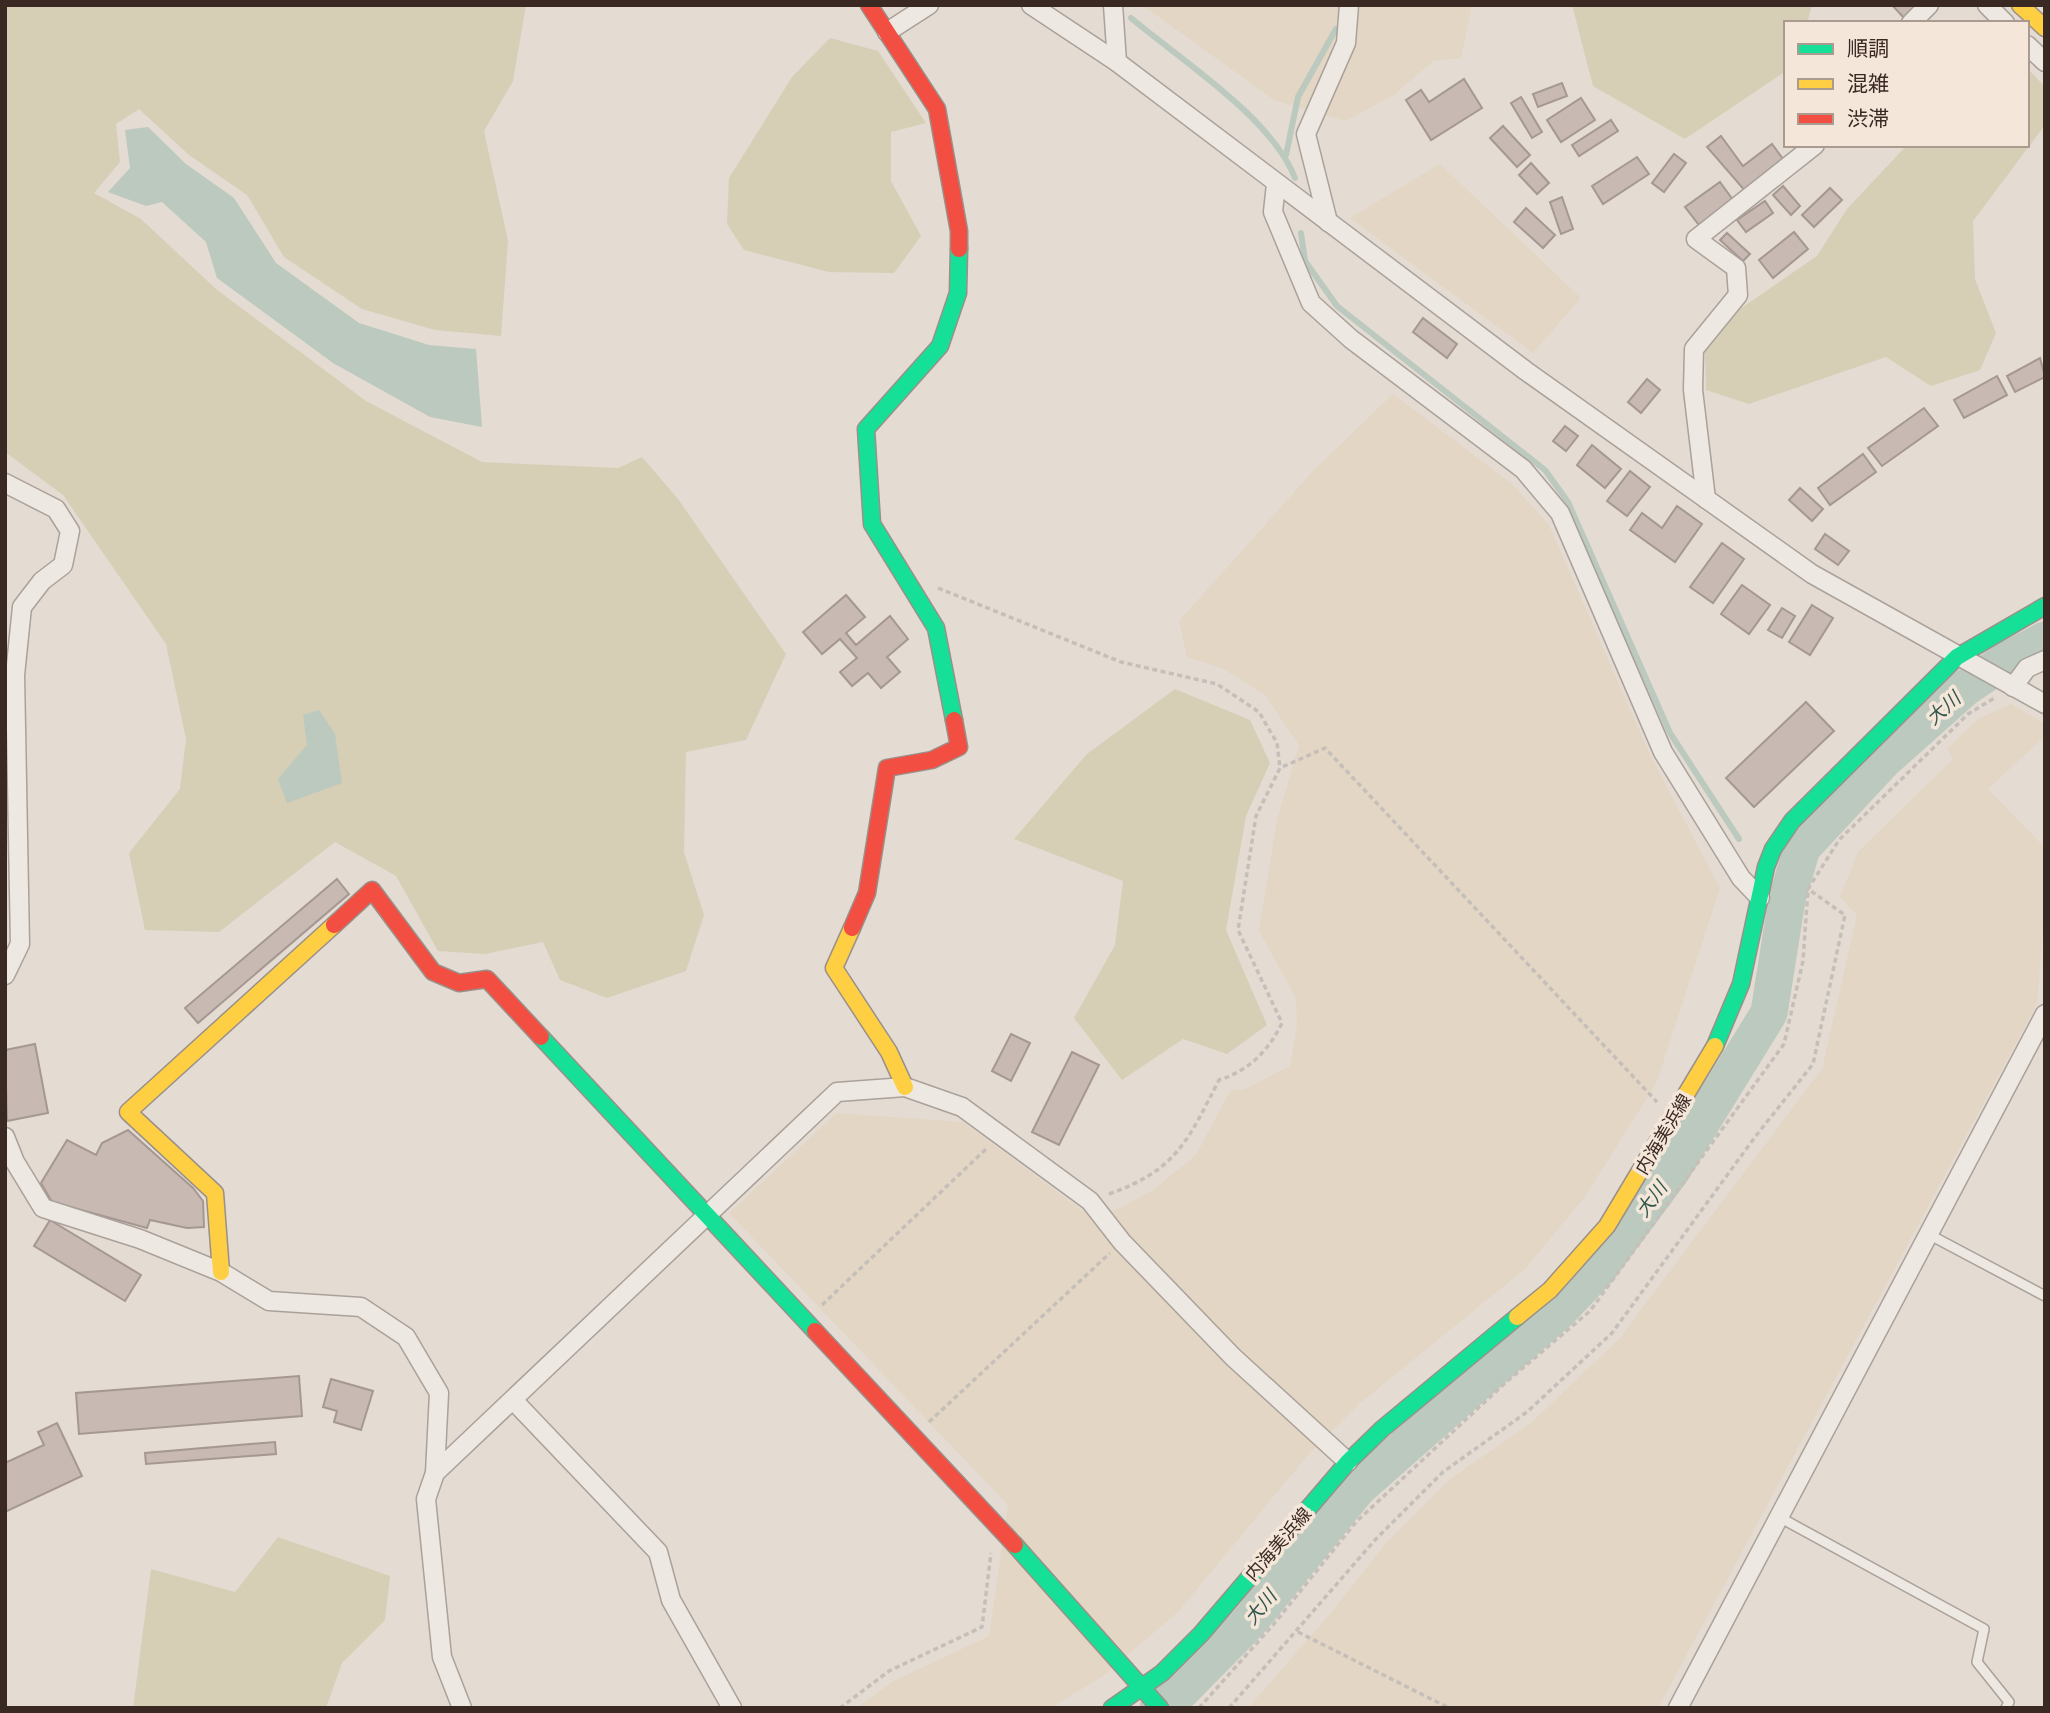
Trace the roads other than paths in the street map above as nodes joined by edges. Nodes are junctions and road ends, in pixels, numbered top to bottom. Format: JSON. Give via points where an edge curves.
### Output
{"nodes":[{"id":1,"x":869,"y":5,"type":"edge"},
{"id":2,"x":929,"y":5,"type":"edge"},
{"id":3,"x":1031,"y":5,"type":"edge"},
{"id":4,"x":1113,"y":5,"type":"edge"},
{"id":5,"x":1349,"y":5,"type":"edge"},
{"id":6,"x":1929,"y":5,"type":"edge"},
{"id":7,"x":1987,"y":5,"type":"edge"},
{"id":8,"x":2020,"y":5,"type":"edge"},
{"id":9,"x":1913,"y":21,"type":"edge"},
{"id":10,"x":2003,"y":21,"type":"edge"},
{"id":11,"x":2045,"y":29,"type":"edge"},
{"id":12,"x":887,"y":32,"type":"junction"},
{"id":13,"x":2029,"y":47,"type":"edge"},
{"id":14,"x":1117,"y":62,"type":"junction"},
{"id":15,"x":2045,"y":62,"type":"edge"},
{"id":16,"x":1812,"y":147,"type":"edge"},
{"id":17,"x":1276,"y":184,"type":"junction"},
{"id":18,"x":1328,"y":222,"type":"junction"},
{"id":19,"x":5,"y":483,"type":"edge"},
{"id":20,"x":1706,"y":499,"type":"junction"},
{"id":21,"x":2045,"y":606,"type":"edge"},
{"id":22,"x":2045,"y":660,"type":"edge"},
{"id":23,"x":1964,"y":661,"type":"junction"},
{"id":24,"x":2007,"y":684,"type":"junction"},
{"id":25,"x":2045,"y":704,"type":"edge"},
{"id":26,"x":1760,"y":898,"type":"junction"},
{"id":27,"x":5,"y":975,"type":"edge"},
{"id":28,"x":2045,"y":1014,"type":"edge"},
{"id":29,"x":905,"y":1087,"type":"junction"},
{"id":30,"x":5,"y":1136,"type":"edge"},
{"id":31,"x":707,"y":1217,"type":"junction"},
{"id":32,"x":1930,"y":1235,"type":"junction"},
{"id":33,"x":222,"y":1272,"type":"junction"},
{"id":34,"x":2045,"y":1296,"type":"edge"},
{"id":35,"x":513,"y":1400,"type":"junction"},
{"id":36,"x":1348,"y":1462,"type":"junction"},
{"id":37,"x":435,"y":1473,"type":"junction"},
{"id":38,"x":1779,"y":1517,"type":"junction"},
{"id":39,"x":1144,"y":1688,"type":"junction"},
{"id":40,"x":462,"y":1708,"type":"edge"},
{"id":41,"x":732,"y":1708,"type":"edge"},
{"id":42,"x":1112,"y":1708,"type":"edge"},
{"id":43,"x":1160,"y":1708,"type":"edge"},
{"id":44,"x":1678,"y":1708,"type":"edge"},
{"id":45,"x":2006,"y":1708,"type":"edge"}],
"edges":[{"from":1,"to":12,"type":"main road"},
{"from":2,"to":12,"type":"street"},
{"from":3,"to":14,"type":"street"},
{"from":4,"to":14,"type":"street"},
{"from":5,"to":18,"type":"street","via":[[1346,43],[1306,134]]},
{"from":6,"to":9,"type":"street"},
{"from":7,"to":10,"type":"street"},
{"from":8,"to":11,"type":"main road"},
{"from":12,"to":29,"type":"main road","via":[[937,109],[959,231],[958,293],[940,346],[866,429],[872,524],[936,628],[959,747],[932,760],[887,768],[867,893],[834,968]]},
{"from":13,"to":15,"type":"street"},
{"from":14,"to":17,"type":"street"},
{"from":16,"to":20,"type":"street","via":[[1696,239],[1736,268],[1738,295],[1694,349],[1693,390]]},
{"from":17,"to":18,"type":"street"},
{"from":17,"to":26,"type":"street","via":[[1273,212],[1311,303],[1351,339],[1523,470],[1560,513],[1663,752],[1741,878]]},
{"from":18,"to":20,"type":"street"},
{"from":19,"to":27,"type":"street","via":[[56,509],[69,531],[63,565],[22,607],[15,675],[20,944]]},
{"from":20,"to":23,"type":"street","via":[[1812,574]]},
{"from":21,"to":23,"type":"main road","name":"内海美浜線"},
{"from":22,"to":24,"type":"street"},
{"from":23,"to":24,"type":"street"},
{"from":23,"to":26,"type":"main road","name":"内海美浜線","via":[[1792,821],[1773,849]]},
{"from":24,"to":25,"type":"street"},
{"from":26,"to":36,"type":"main road","name":"内海美浜線","via":[[1741,984],[1721,1036],[1607,1226],[1549,1290]]},
{"from":28,"to":32,"type":"street"},
{"from":29,"to":31,"type":"street","via":[[837,1092]]},
{"from":29,"to":36,"type":"street","via":[[962,1107],[1090,1201],[1122,1242],[1233,1357]]},
{"from":30,"to":33,"type":"street","via":[[43,1208]]},
{"from":31,"to":33,"type":"main road","via":[[487,979],[460,983],[433,972],[372,890],[128,1112],[215,1193]]},
{"from":31,"to":35,"type":"street"},
{"from":31,"to":39,"type":"main road"},
{"from":32,"to":34,"type":"lane"},
{"from":32,"to":38,"type":"street"},
{"from":33,"to":37,"type":"street","via":[[269,1301],[361,1307],[406,1337],[439,1393]]},
{"from":35,"to":37,"type":"street"},
{"from":35,"to":41,"type":"street","via":[[658,1552],[671,1600]]},
{"from":36,"to":39,"type":"main road","name":"内海美浜線","via":[[1201,1634]]},
{"from":37,"to":40,"type":"street","via":[[426,1499],[442,1657]]},
{"from":38,"to":44,"type":"street"},
{"from":38,"to":45,"type":"lane","via":[[1984,1629],[1977,1661],[2009,1702]]},
{"from":39,"to":42,"type":"main road","name":"内海美浜線"},
{"from":39,"to":43,"type":"main road"}]}
